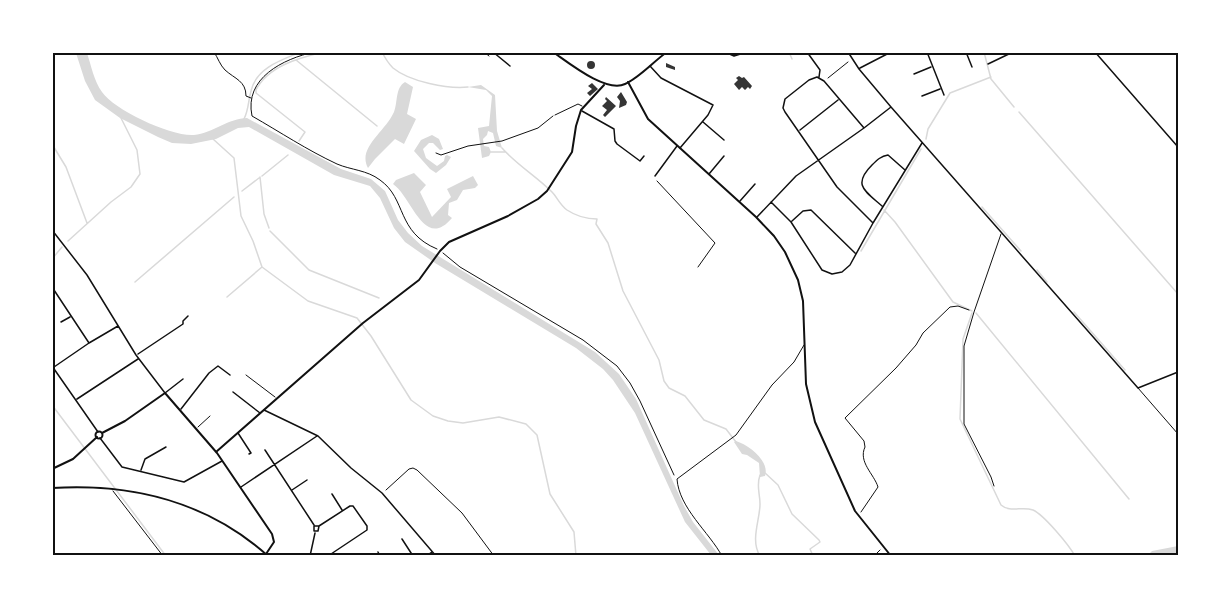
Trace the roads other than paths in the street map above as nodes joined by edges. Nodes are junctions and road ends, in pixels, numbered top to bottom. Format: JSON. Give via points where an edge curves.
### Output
{"nodes":[{"id":1,"x":493,"y":52,"type":"edge"},
{"id":2,"x":553,"y":52,"type":"edge"},
{"id":3,"x":667,"y":52,"type":"edge"},
{"id":4,"x":725,"y":52,"type":"edge"},
{"id":5,"x":747,"y":52,"type":"edge"},
{"id":6,"x":807,"y":52,"type":"edge"},
{"id":7,"x":848,"y":52,"type":"edge"},
{"id":8,"x":927,"y":52,"type":"edge"},
{"id":9,"x":966,"y":52,"type":"edge"},
{"id":10,"x":1004,"y":52,"type":"edge"},
{"id":11,"x":1013,"y":52,"type":"edge"},
{"id":12,"x":1095,"y":52,"type":"edge"},
{"id":13,"x":889,"y":53,"type":"edge"},
{"id":14,"x":1005,"y":56,"type":"junction"},
{"id":15,"x":988,"y":64,"type":"dead end"},
{"id":16,"x":649,"y":65,"type":"junction"},
{"id":17,"x":510,"y":66,"type":"dead end"},
{"id":18,"x":932,"y":67,"type":"junction"},
{"id":19,"x":972,"y":68,"type":"dead end"},
{"id":20,"x":859,"y":69,"type":"junction"},
{"id":21,"x":914,"y":74,"type":"dead end"},
{"id":22,"x":819,"y":78,"type":"junction"},
{"id":23,"x":628,"y":82,"type":"junction"},
{"id":24,"x":604,"y":85,"type":"junction"},
{"id":25,"x":941,"y":89,"type":"junction"},
{"id":26,"x":944,"y":95,"type":"dead end"},
{"id":27,"x":922,"y":96,"type":"dead end"},
{"id":28,"x":839,"y":100,"type":"junction"},
{"id":29,"x":584,"y":106,"type":"junction"},
{"id":30,"x":891,"y":106,"type":"junction"},
{"id":31,"x":581,"y":110,"type":"junction"},
{"id":32,"x":555,"y":115,"type":"road end"},
{"id":33,"x":702,"y":122,"type":"junction"},
{"id":34,"x":864,"y":128,"type":"junction"},
{"id":35,"x":800,"y":130,"type":"junction"},
{"id":36,"x":724,"y":140,"type":"dead end"},
{"id":37,"x":923,"y":143,"type":"junction"},
{"id":38,"x":1179,"y":147,"type":"edge"},
{"id":39,"x":678,"y":148,"type":"junction"},
{"id":40,"x":644,"y":156,"type":"dead end"},
{"id":41,"x":724,"y":156,"type":"dead end"},
{"id":42,"x":818,"y":160,"type":"junction"},
{"id":43,"x":905,"y":170,"type":"junction"},
{"id":44,"x":708,"y":174,"type":"junction"},
{"id":45,"x":655,"y":176,"type":"road end"},
{"id":46,"x":755,"y":184,"type":"dead end"},
{"id":47,"x":740,"y":202,"type":"junction"},
{"id":48,"x":771,"y":202,"type":"junction"},
{"id":49,"x":883,"y":207,"type":"junction"},
{"id":50,"x":756,"y":217,"type":"junction"},
{"id":51,"x":791,"y":222,"type":"junction"},
{"id":52,"x":873,"y":223,"type":"junction"},
{"id":53,"x":52,"y":230,"type":"edge"},
{"id":54,"x":1002,"y":233,"type":"junction"},
{"id":55,"x":856,"y":254,"type":"junction"},
{"id":56,"x":52,"y":287,"type":"edge"},
{"id":57,"x":71,"y":316,"type":"junction"},
{"id":58,"x":189,"y":316,"type":"dead end"},
{"id":59,"x":61,"y":322,"type":"dead end"},
{"id":60,"x":119,"y":326,"type":"junction"},
{"id":61,"x":89,"y":343,"type":"junction"},
{"id":62,"x":806,"y":344,"type":"junction"},
{"id":63,"x":136,"y":355,"type":"junction"},
{"id":64,"x":139,"y":358,"type":"junction"},
{"id":65,"x":53,"y":367,"type":"edge"},
{"id":66,"x":1179,"y":372,"type":"edge"},
{"id":67,"x":230,"y":375,"type":"dead end"},
{"id":68,"x":246,"y":375,"type":"dead end"},
{"id":69,"x":183,"y":379,"type":"dead end"},
{"id":70,"x":1138,"y":388,"type":"junction"},
{"id":71,"x":233,"y":392,"type":"dead end"},
{"id":72,"x":165,"y":393,"type":"junction"},
{"id":73,"x":277,"y":398,"type":"junction"},
{"id":74,"x":76,"y":399,"type":"junction"},
{"id":75,"x":180,"y":410,"type":"junction"},
{"id":76,"x":263,"y":410,"type":"junction"},
{"id":77,"x":260,"y":412,"type":"junction"},
{"id":78,"x":210,"y":416,"type":"dead end"},
{"id":79,"x":196,"y":428,"type":"junction"},
{"id":80,"x":98,"y":432,"type":"junction"},
{"id":81,"x":238,"y":432,"type":"junction"},
{"id":82,"x":102,"y":433,"type":"junction"},
{"id":83,"x":1179,"y":434,"type":"edge"},
{"id":84,"x":318,"y":436,"type":"junction"},
{"id":85,"x":98,"y":438,"type":"junction"},
{"id":86,"x":166,"y":447,"type":"dead end"},
{"id":87,"x":265,"y":450,"type":"dead end"},
{"id":88,"x":216,"y":452,"type":"junction"},
{"id":89,"x":249,"y":454,"type":"dead end"},
{"id":90,"x":222,"y":461,"type":"junction"},
{"id":91,"x":275,"y":465,"type":"junction"},
{"id":92,"x":52,"y":469,"type":"edge"},
{"id":93,"x":140,"y":471,"type":"junction"},
{"id":94,"x":307,"y":480,"type":"dead end"},
{"id":95,"x":994,"y":486,"type":"dead end"},
{"id":96,"x":240,"y":487,"type":"junction"},
{"id":97,"x":52,"y":488,"type":"edge"},
{"id":98,"x":112,"y":488,"type":"junction"},
{"id":99,"x":292,"y":490,"type":"junction"},
{"id":100,"x":332,"y":494,"type":"dead end"},
{"id":101,"x":343,"y":511,"type":"junction"},
{"id":102,"x":315,"y":526,"type":"junction"},
{"id":103,"x":318,"y":526,"type":"junction"},
{"id":104,"x":315,"y":532,"type":"junction"},
{"id":105,"x":402,"y":539,"type":"dead end"},
{"id":106,"x":433,"y":551,"type":"junction"},
{"id":107,"x":378,"y":552,"type":"dead end"},
{"id":108,"x":267,"y":554,"type":"edge"},
{"id":109,"x":163,"y":555,"type":"edge"},
{"id":110,"x":310,"y":555,"type":"edge"},
{"id":111,"x":328,"y":555,"type":"edge"},
{"id":112,"x":380,"y":555,"type":"edge"},
{"id":113,"x":413,"y":555,"type":"edge"},
{"id":114,"x":426,"y":555,"type":"edge"},
{"id":115,"x":436,"y":555,"type":"edge"},
{"id":116,"x":722,"y":555,"type":"edge"},
{"id":117,"x":891,"y":555,"type":"edge"}],
"edges":[{"from":1,"to":17,"type":"street"},
{"from":2,"to":24,"type":"main road"},
{"from":3,"to":16,"type":"main road"},
{"from":4,"to":5,"type":"street","via":[[734,57]]},
{"from":6,"to":22,"type":"street","via":[[820,70]]},
{"from":7,"to":20,"type":"street"},
{"from":8,"to":18,"type":"street"},
{"from":9,"to":19,"type":"street"},
{"from":10,"to":14,"type":"street"},
{"from":11,"to":14,"type":"street"},
{"from":12,"to":38,"type":"street"},
{"from":13,"to":20,"type":"street"},
{"from":14,"to":15,"type":"street"},
{"from":16,"to":23,"type":"main road"},
{"from":16,"to":33,"type":"street","via":[[661,78],[711,103],[713,107]]},
{"from":18,"to":21,"type":"street"},
{"from":18,"to":25,"type":"street"},
{"from":20,"to":30,"type":"street"},
{"from":22,"to":28,"type":"street"},
{"from":22,"to":35,"type":"street","via":[[809,80],[783,103]]},
{"from":23,"to":24,"type":"main road"},
{"from":23,"to":39,"type":"main road","via":[[648,119]]},
{"from":24,"to":29,"type":"main road"},
{"from":25,"to":26,"type":"street"},
{"from":25,"to":27,"type":"street"},
{"from":28,"to":34,"type":"street"},
{"from":28,"to":35,"type":"street"},
{"from":29,"to":31,"type":"main road"},
{"from":29,"to":32,"type":"lane","via":[[578,104]]},
{"from":30,"to":34,"type":"street"},
{"from":30,"to":37,"type":"street"},
{"from":31,"to":40,"type":"street","via":[[614,129],[617,144],[640,160]]},
{"from":31,"to":73,"type":"main road","via":[[571,155],[547,191],[508,216],[454,239],[414,285]]},
{"from":33,"to":36,"type":"street"},
{"from":33,"to":39,"type":"street"},
{"from":34,"to":42,"type":"street"},
{"from":35,"to":42,"type":"street"},
{"from":37,"to":43,"type":"street"},
{"from":37,"to":54,"type":"street"},
{"from":39,"to":44,"type":"main road"},
{"from":39,"to":45,"type":"street"},
{"from":41,"to":44,"type":"street"},
{"from":42,"to":48,"type":"street"},
{"from":42,"to":52,"type":"street","via":[[837,187]]},
{"from":43,"to":49,"type":"street"},
{"from":43,"to":49,"type":"street","via":[[888,154],[863,174],[862,187]]},
{"from":44,"to":47,"type":"main road"},
{"from":46,"to":47,"type":"street"},
{"from":47,"to":50,"type":"main road"},
{"from":48,"to":50,"type":"street"},
{"from":48,"to":51,"type":"street"},
{"from":49,"to":52,"type":"street"},
{"from":50,"to":62,"type":"main road","via":[[785,252],[798,280]]},
{"from":51,"to":55,"type":"street","via":[[802,211],[811,210]]},
{"from":51,"to":55,"type":"street","via":[[827,273],[846,270]]},
{"from":52,"to":55,"type":"street"},
{"from":53,"to":60,"type":"street","via":[[87,274]]},
{"from":54,"to":70,"type":"street"},
{"from":54,"to":95,"type":"lane","via":[[965,339],[964,424]]},
{"from":56,"to":57,"type":"street"},
{"from":57,"to":59,"type":"street"},
{"from":57,"to":61,"type":"street"},
{"from":58,"to":63,"type":"street"},
{"from":60,"to":61,"type":"street"},
{"from":60,"to":63,"type":"street"},
{"from":61,"to":65,"type":"street"},
{"from":62,"to":116,"type":"lane","via":[[736,435],[677,479],[692,514]]},
{"from":62,"to":117,"type":"main road","via":[[810,410],[828,455],[858,516]]},
{"from":63,"to":64,"type":"street"},
{"from":64,"to":72,"type":"street"},
{"from":64,"to":74,"type":"street"},
{"from":65,"to":74,"type":"street"},
{"from":66,"to":70,"type":"street"},
{"from":67,"to":75,"type":"street","via":[[218,366]]},
{"from":68,"to":73,"type":"lane"},
{"from":69,"to":72,"type":"street"},
{"from":70,"to":83,"type":"lane"},
{"from":71,"to":77,"type":"street"},
{"from":72,"to":75,"type":"main road"},
{"from":72,"to":82,"type":"main road"},
{"from":73,"to":76,"type":"main road"},
{"from":74,"to":80,"type":"street"},
{"from":75,"to":79,"type":"main road"},
{"from":76,"to":77,"type":"main road"},
{"from":76,"to":84,"type":"street"},
{"from":77,"to":81,"type":"main road"},
{"from":78,"to":79,"type":"lane"},
{"from":79,"to":88,"type":"main road"},
{"from":80,"to":82,"type":"main road"},
{"from":80,"to":85,"type":"main road"},
{"from":81,"to":88,"type":"main road"},
{"from":81,"to":89,"type":"street"},
{"from":82,"to":85,"type":"main road"},
{"from":84,"to":91,"type":"street"},
{"from":84,"to":106,"type":"street","via":[[382,493]]},
{"from":85,"to":92,"type":"main road","via":[[73,459]]},
{"from":85,"to":93,"type":"street","via":[[122,467]]},
{"from":86,"to":93,"type":"street","via":[[146,459]]},
{"from":87,"to":91,"type":"street"},
{"from":88,"to":90,"type":"main road"},
{"from":90,"to":93,"type":"street","via":[[185,482]]},
{"from":90,"to":96,"type":"main road"},
{"from":91,"to":96,"type":"street"},
{"from":91,"to":99,"type":"street"},
{"from":94,"to":99,"type":"street"},
{"from":96,"to":108,"type":"main road","via":[[274,538]]},
{"from":97,"to":98,"type":"main road"},
{"from":98,"to":108,"type":"main road","via":[[187,506],[231,528]]},
{"from":98,"to":109,"type":"lane"},
{"from":99,"to":102,"type":"street"},
{"from":100,"to":101,"type":"street"},
{"from":101,"to":103,"type":"street"},
{"from":101,"to":111,"type":"street","via":[[353,506],[367,530]]},
{"from":102,"to":103,"type":"street"},
{"from":102,"to":104,"type":"street"},
{"from":103,"to":104,"type":"street"},
{"from":104,"to":110,"type":"street"},
{"from":105,"to":113,"type":"street"},
{"from":106,"to":114,"type":"street"},
{"from":106,"to":115,"type":"street"},
{"from":107,"to":112,"type":"street"}]}
